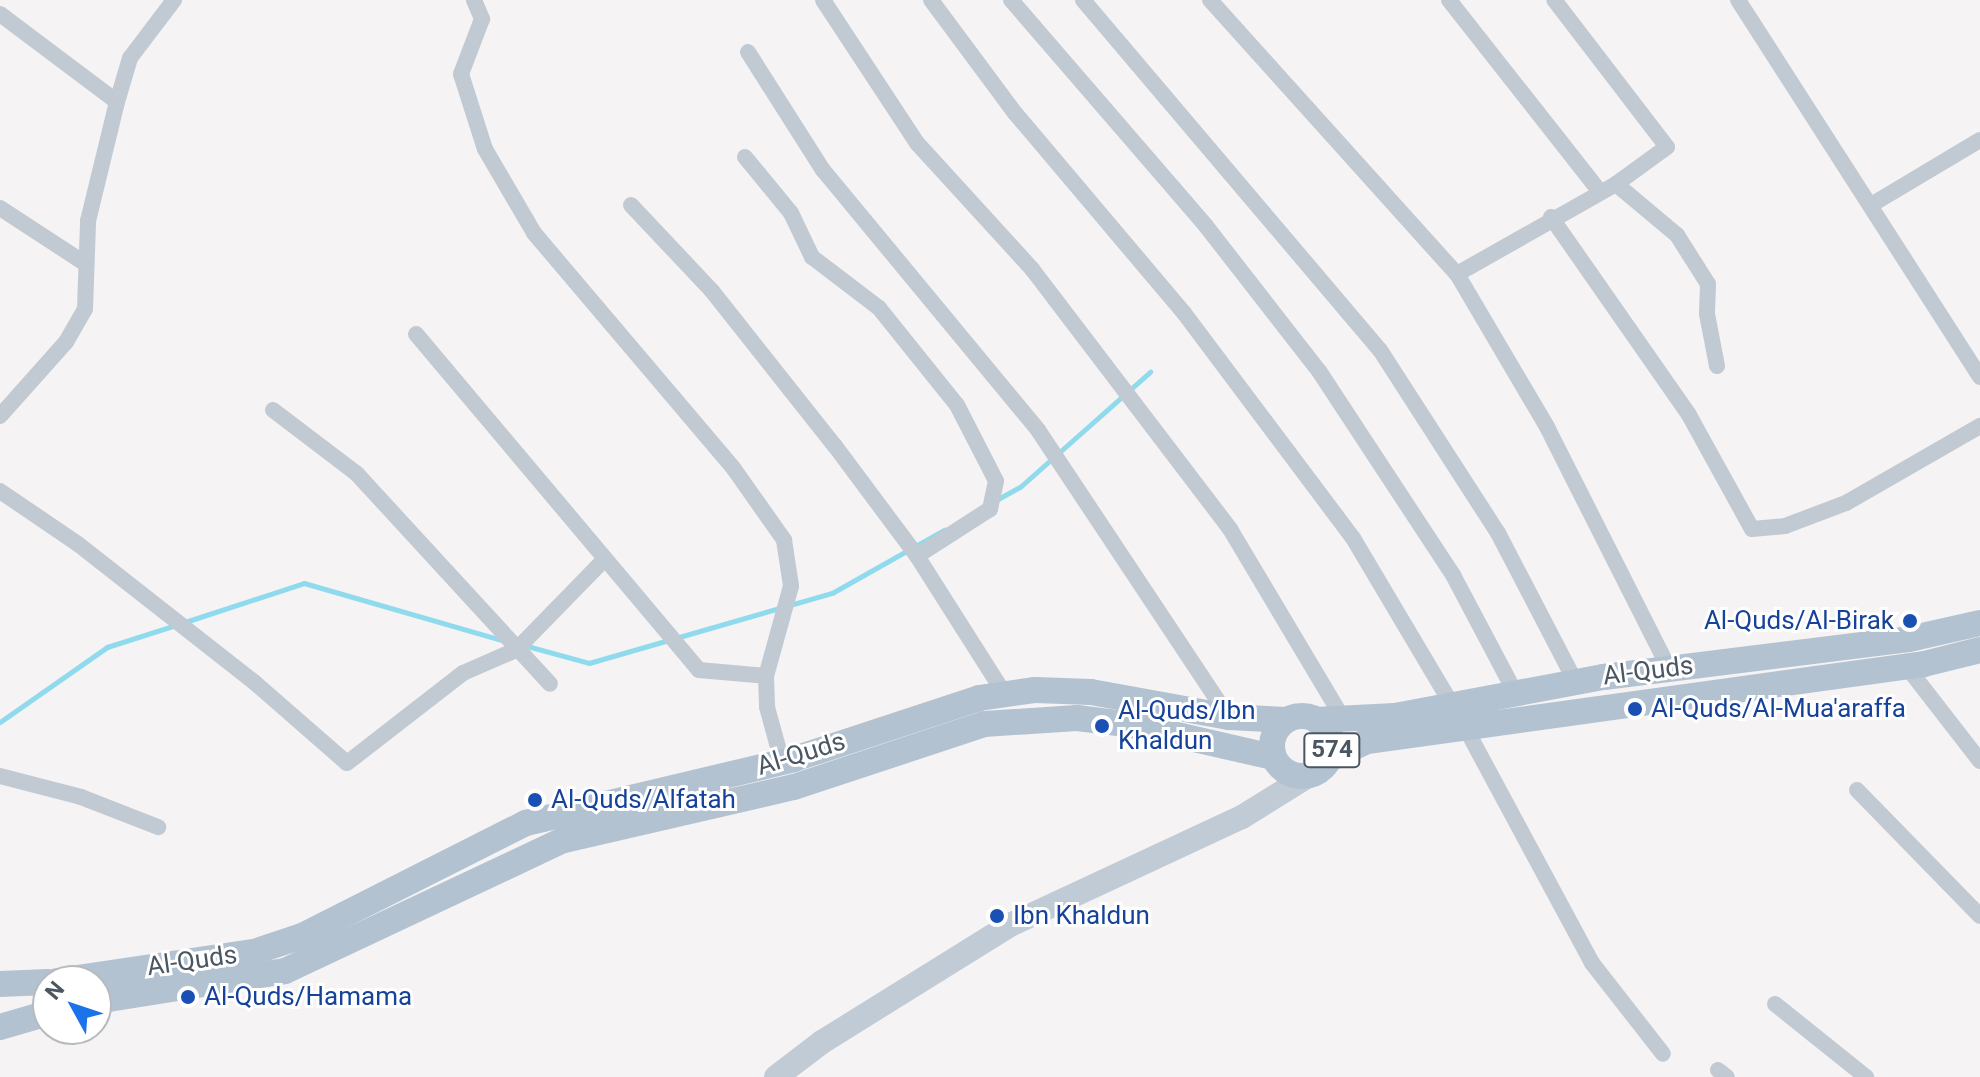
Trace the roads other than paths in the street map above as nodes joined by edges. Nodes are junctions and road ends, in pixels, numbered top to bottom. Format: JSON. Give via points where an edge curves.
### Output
{"nodes":[{"id":1,"x":174,"y":0,"type":"edge"},
{"id":2,"x":474,"y":0,"type":"edge"},
{"id":3,"x":823,"y":0,"type":"edge"},
{"id":4,"x":931,"y":0,"type":"edge"},
{"id":5,"x":1011,"y":0,"type":"edge"},
{"id":6,"x":1083,"y":0,"type":"edge"},
{"id":7,"x":1210,"y":0,"type":"edge"},
{"id":8,"x":1449,"y":0,"type":"edge"},
{"id":9,"x":1554,"y":0,"type":"edge"},
{"id":10,"x":1738,"y":0,"type":"edge"},
{"id":11,"x":0,"y":14,"type":"edge"},
{"id":12,"x":748,"y":52,"type":"dead end"},
{"id":13,"x":117,"y":102,"type":"junction"},
{"id":14,"x":1980,"y":140,"type":"edge"},
{"id":15,"x":745,"y":157,"type":"dead end"},
{"id":16,"x":1616,"y":184,"type":"junction"},
{"id":17,"x":1600,"y":192,"type":"junction"},
{"id":18,"x":631,"y":205,"type":"dead end"},
{"id":19,"x":1871,"y":205,"type":"junction"},
{"id":20,"x":0,"y":208,"type":"edge"},
{"id":21,"x":1551,"y":217,"type":"junction"},
{"id":22,"x":86,"y":264,"type":"junction"},
{"id":23,"x":1457,"y":274,"type":"junction"},
{"id":24,"x":416,"y":334,"type":"dead end"},
{"id":25,"x":1717,"y":366,"type":"dead end"},
{"id":26,"x":1980,"y":377,"type":"edge"},
{"id":27,"x":273,"y":410,"type":"dead end"},
{"id":28,"x":0,"y":416,"type":"edge"},
{"id":29,"x":1980,"y":426,"type":"edge"},
{"id":30,"x":0,"y":491,"type":"edge"},
{"id":31,"x":917,"y":556,"type":"junction"},
{"id":32,"x":603,"y":561,"type":"junction"},
{"id":33,"x":1980,"y":623,"type":"edge"},
{"id":34,"x":516,"y":650,"type":"junction"},
{"id":35,"x":1980,"y":650,"type":"edge"},
{"id":36,"x":1907,"y":667,"type":"junction"},
{"id":37,"x":1669,"y":668,"type":"junction"},
{"id":38,"x":766,"y":676,"type":"junction"},
{"id":39,"x":1575,"y":681,"type":"junction"},
{"id":40,"x":550,"y":684,"type":"dead end"},
{"id":41,"x":1515,"y":692,"type":"junction"},
{"id":42,"x":1004,"y":693,"type":"junction"},
{"id":43,"x":1458,"y":716,"type":"junction"},
{"id":44,"x":1229,"y":717,"type":"junction"},
{"id":45,"x":1286,"y":720,"type":"junction"},
{"id":46,"x":1316,"y":720,"type":"junction"},
{"id":47,"x":1345,"y":722,"type":"junction"},
{"id":48,"x":1274,"y":759,"type":"junction"},
{"id":49,"x":1329,"y":759,"type":"junction"},
{"id":50,"x":1980,"y":761,"type":"edge"},
{"id":51,"x":782,"y":762,"type":"junction"},
{"id":52,"x":0,"y":776,"type":"edge"},
{"id":53,"x":1308,"y":776,"type":"junction"},
{"id":54,"x":1857,"y":790,"type":"dead end"},
{"id":55,"x":1255,"y":809,"type":"junction"},
{"id":56,"x":158,"y":827,"type":"dead end"},
{"id":57,"x":1980,"y":916,"type":"edge"},
{"id":58,"x":112,"y":973,"type":"edge"},
{"id":59,"x":32,"y":983,"type":"edge"},
{"id":60,"x":0,"y":984,"type":"edge"},
{"id":61,"x":0,"y":995,"type":"edge"},
{"id":62,"x":112,"y":998,"type":"edge"},
{"id":63,"x":1775,"y":1004,"type":"dead end"},
{"id":64,"x":32,"y":1017,"type":"edge"},
{"id":65,"x":0,"y":1026,"type":"edge"},
{"id":66,"x":1663,"y":1054,"type":"dead end"},
{"id":67,"x":776,"y":1077,"type":"edge"},
{"id":68,"x":1866,"y":1077,"type":"edge"}],
"edges":[{"from":1,"to":13,"type":"street","via":[[130,58]]},
{"from":2,"to":38,"type":"street","via":[[482,19],[461,74],[492,161],[534,233],[734,469],[784,540],[791,586]]},
{"from":3,"to":47,"type":"street","via":[[917,143],[1032,269],[1230,529]]},
{"from":4,"to":43,"type":"street","via":[[1015,113],[1184,313],[1353,538]]},
{"from":5,"to":41,"type":"street","via":[[1206,226],[1319,371],[1453,575]]},
{"from":6,"to":39,"type":"street","via":[[1380,350],[1498,533]]},
{"from":7,"to":23,"type":"street"},
{"from":8,"to":17,"type":"street"},
{"from":9,"to":16,"type":"street","via":[[1667,147]]},
{"from":10,"to":19,"type":"street"},
{"from":11,"to":13,"type":"street"},
{"from":12,"to":44,"type":"street","via":[[823,170],[1038,430]]},
{"from":13,"to":22,"type":"street","via":[[88,221]]},
{"from":14,"to":19,"type":"street"},
{"from":15,"to":31,"type":"street","via":[[791,213],[812,257],[879,308],[957,405],[996,481],[990,509]]},
{"from":16,"to":17,"type":"street"},
{"from":16,"to":25,"type":"street","via":[[1677,235],[1708,284],[1707,314]]},
{"from":17,"to":21,"type":"street"},
{"from":18,"to":31,"type":"street","via":[[712,291]]},
{"from":19,"to":26,"type":"street"},
{"from":20,"to":22,"type":"street"},
{"from":21,"to":23,"type":"street"},
{"from":21,"to":29,"type":"street","via":[[1689,415],[1752,529],[1785,526],[1846,503]]},
{"from":22,"to":28,"type":"street","via":[[85,309],[66,342]]},
{"from":23,"to":37,"type":"street","via":[[1547,427]]},
{"from":24,"to":32,"type":"street"},
{"from":27,"to":34,"type":"street","via":[[357,474]]},
{"from":30,"to":34,"type":"street","via":[[78,544],[254,682],[347,763],[463,673]]},
{"from":31,"to":42,"type":"street"},
{"from":32,"to":34,"type":"street"},
{"from":32,"to":38,"type":"street","via":[[699,670]]},
{"from":33,"to":37,"type":"main road","name":"Al-Quds","number":"574","via":[[1909,639]]},
{"from":34,"to":40,"type":"street"},
{"from":35,"to":36,"type":"main road","name":"Al-Quds","number":"574"},
{"from":36,"to":43,"type":"main road","name":"Al-Quds","number":"574"},
{"from":36,"to":50,"type":"street"},
{"from":37,"to":39,"type":"main road","name":"Al-Quds","number":"574"},
{"from":38,"to":51,"type":"street","via":[[767,707]]},
{"from":39,"to":41,"type":"main road","name":"Al-Quds","number":"574"},
{"from":41,"to":43,"type":"main road","name":"Al-Quds","number":"574"},
{"from":42,"to":44,"type":"main road","name":"Al-Quds","number":"574","via":[[1091,692]]},
{"from":42,"to":51,"type":"main road","name":"Al-Quds","number":"574","via":[[956,703]]},
{"from":43,"to":47,"type":"main road","name":"Al-Quds","number":"574"},
{"from":43,"to":49,"type":"main road","name":"Al-Quds","number":"574","via":[[1367,741]]},
{"from":43,"to":66,"type":"street","via":[[1592,963]]},
{"from":44,"to":45,"type":"main road","name":"Al-Quds","number":"574"},
{"from":45,"to":46,"type":"main road","number":"574"},
{"from":45,"to":48,"type":"main road","number":"574","via":[[1274,733]]},
{"from":46,"to":47,"type":"main road","name":"Al-Quds","number":"574"},
{"from":46,"to":49,"type":"main road","number":"574","via":[[1331,739]]},
{"from":48,"to":53,"type":"main road","number":"574","via":[[1290,775]]},
{"from":48,"to":55,"type":"street","via":[[1273,784]]},
{"from":48,"to":62,"type":"main road","name":"Al-Quds","number":"574","via":[[1133,725],[1077,718],[984,724],[805,784],[564,840],[285,971]]},
{"from":49,"to":53,"type":"main road","number":"574"},
{"from":51,"to":58,"type":"main road","name":"Al-Quds","number":"574","via":[[526,823],[302,936],[254,952]]},
{"from":52,"to":56,"type":"street","via":[[81,797]]},
{"from":53,"to":55,"type":"street"},
{"from":54,"to":57,"type":"street"},
{"from":55,"to":67,"type":"street","via":[[1010,925],[822,1042]]},
{"from":59,"to":60,"type":"main road"},
{"from":61,"to":65,"type":"main road","via":[[5,1015]]},
{"from":63,"to":68,"type":"street"},
{"from":64,"to":65,"type":"main road"}]}
